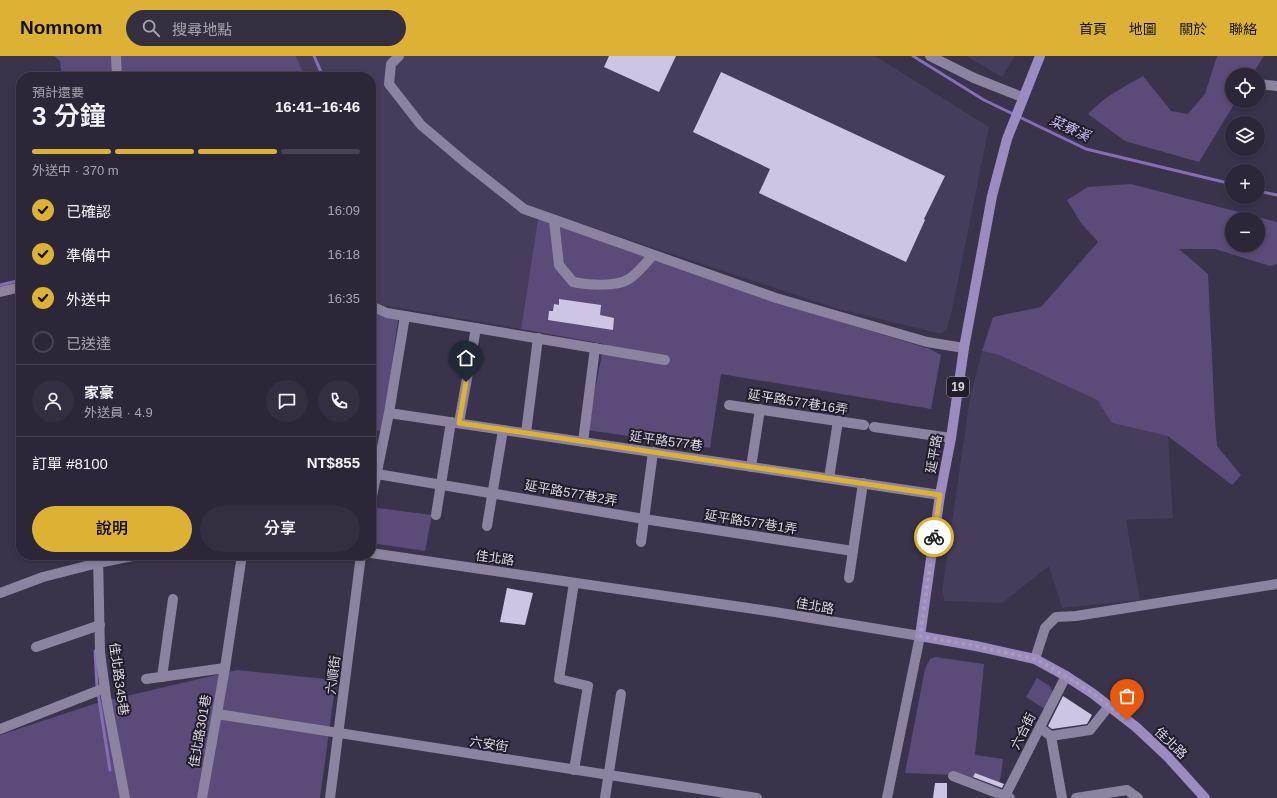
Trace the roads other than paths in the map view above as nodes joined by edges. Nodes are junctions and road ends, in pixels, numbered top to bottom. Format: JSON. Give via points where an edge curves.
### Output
{"nodes":[{"id":1,"x":116,"y":56,"type":"edge"},
{"id":2,"x":399,"y":56,"type":"edge"},
{"id":3,"x":1040,"y":56,"type":"edge"},
{"id":4,"x":934,"y":57,"type":"edge"},
{"id":5,"x":117,"y":72,"type":"edge"},
{"id":6,"x":1265,"y":85,"type":"edge"},
{"id":7,"x":1277,"y":86,"type":"edge"},
{"id":8,"x":1022,"y":97,"type":"junction"},
{"id":9,"x":554,"y":220,"type":"junction"},
{"id":10,"x":653,"y":255,"type":"junction"},
{"id":11,"x":16,"y":288,"type":"edge"},
{"id":12,"x":0,"y":292,"type":"edge"},
{"id":13,"x":376,"y":308,"type":"edge"},
{"id":14,"x":405,"y":316,"type":"junction"},
{"id":15,"x":476,"y":328,"type":"junction"},
{"id":16,"x":538,"y":338,"type":"junction"},
{"id":17,"x":595,"y":348,"type":"junction"},
{"id":18,"x":964,"y":348,"type":"junction"},
{"id":19,"x":665,"y":360,"type":"dead end"},
{"id":20,"x":729,"y":404,"type":"dead end"},
{"id":21,"x":760,"y":409,"type":"junction"},
{"id":22,"x":389,"y":413,"type":"junction"},
{"id":23,"x":838,"y":421,"type":"junction"},
{"id":24,"x":455,"y":422,"type":"junction"},
{"id":25,"x":503,"y":430,"type":"junction"},
{"id":26,"x":526,"y":433,"type":"junction"},
{"id":27,"x":951,"y":438,"type":"junction"},
{"id":28,"x":583,"y":442,"type":"junction"},
{"id":29,"x":653,"y":452,"type":"junction"},
{"id":30,"x":751,"y":466,"type":"junction"},
{"id":31,"x":377,"y":474,"type":"junction"},
{"id":32,"x":376,"y":478,"type":"edge"},
{"id":33,"x":829,"y":478,"type":"junction"},
{"id":34,"x":863,"y":483,"type":"junction"},
{"id":35,"x":442,"y":485,"type":"junction"},
{"id":36,"x":493,"y":493,"type":"junction"},
{"id":37,"x":940,"y":495,"type":"junction"},
{"id":38,"x":436,"y":514,"type":"dead end"},
{"id":39,"x":644,"y":519,"type":"junction"},
{"id":40,"x":487,"y":526,"type":"dead end"},
{"id":41,"x":641,"y":542,"type":"dead end"},
{"id":42,"x":853,"y":551,"type":"junction"},
{"id":43,"x":376,"y":554,"type":"edge"},
{"id":44,"x":95,"y":560,"type":"edge"},
{"id":45,"x":98,"y":560,"type":"edge"},
{"id":46,"x":241,"y":560,"type":"edge"},
{"id":47,"x":360,"y":560,"type":"edge"},
{"id":48,"x":849,"y":578,"type":"dead end"},
{"id":49,"x":574,"y":583,"type":"junction"},
{"id":50,"x":1277,"y":584,"type":"edge"},
{"id":51,"x":0,"y":593,"type":"edge"},
{"id":52,"x":173,"y":599,"type":"dead end"},
{"id":53,"x":100,"y":625,"type":"junction"},
{"id":54,"x":920,"y":636,"type":"junction"},
{"id":55,"x":36,"y":647,"type":"dead end"},
{"id":56,"x":1035,"y":659,"type":"junction"},
{"id":57,"x":225,"y":668,"type":"junction"},
{"id":58,"x":1066,"y":676,"type":"junction"},
{"id":59,"x":162,"y":677,"type":"junction"},
{"id":60,"x":146,"y":679,"type":"dead end"},
{"id":61,"x":105,"y":688,"type":"junction"},
{"id":62,"x":621,"y":694,"type":"dead end"},
{"id":63,"x":1109,"y":706,"type":"junction"},
{"id":64,"x":217,"y":714,"type":"junction"},
{"id":65,"x":1040,"y":728,"type":"junction"},
{"id":66,"x":0,"y":729,"type":"edge"},
{"id":67,"x":339,"y":734,"type":"junction"},
{"id":68,"x":1051,"y":736,"type":"junction"},
{"id":69,"x":574,"y":770,"type":"junction"},
{"id":70,"x":608,"y":775,"type":"junction"},
{"id":71,"x":954,"y":776,"type":"dead end"},
{"id":72,"x":1006,"y":797,"type":"edge"},
{"id":73,"x":1202,"y":797,"type":"edge"},
{"id":74,"x":125,"y":798,"type":"edge"},
{"id":75,"x":202,"y":798,"type":"edge"},
{"id":76,"x":330,"y":798,"type":"edge"},
{"id":77,"x":605,"y":798,"type":"edge"},
{"id":78,"x":757,"y":798,"type":"edge"},
{"id":79,"x":887,"y":798,"type":"edge"},
{"id":80,"x":1062,"y":798,"type":"edge"},
{"id":81,"x":1076,"y":798,"type":"edge"},
{"id":82,"x":1138,"y":798,"type":"edge"}],
"edges":[{"from":1,"to":5,"type":"street"},
{"from":2,"to":9,"type":"street","via":[[391,64],[389,84],[421,125],[524,209]]},
{"from":3,"to":8,"type":"main road","number":"19"},
{"from":4,"to":8,"type":"street","via":[[974,78]]},
{"from":6,"to":7,"type":"street"},
{"from":8,"to":18,"type":"main road","name":"延平路","number":"19","via":[[1007,139],[992,196]]},
{"from":9,"to":10,"type":"street"},
{"from":9,"to":10,"type":"street","via":[[559,265],[573,282],[601,285],[628,280]]},
{"from":10,"to":18,"type":"street","via":[[776,298],[927,342]]},
{"from":11,"to":12,"type":"street"},
{"from":13,"to":14,"type":"street"},
{"from":14,"to":15,"type":"street"},
{"from":14,"to":22,"type":"street"},
{"from":15,"to":16,"type":"street"},
{"from":15,"to":24,"type":"street"},
{"from":16,"to":17,"type":"street"},
{"from":16,"to":26,"type":"street"},
{"from":17,"to":19,"type":"street"},
{"from":17,"to":28,"type":"street"},
{"from":18,"to":27,"type":"main road","name":"延平路","number":"19"},
{"from":20,"to":21,"type":"street","name":"延平路577巷16弄"},
{"from":21,"to":23,"type":"street","name":"延平路577巷16弄"},
{"from":21,"to":30,"type":"street"},
{"from":22,"to":24,"type":"street","name":"延平路577巷"},
{"from":22,"to":31,"type":"street"},
{"from":23,"to":27,"type":"street","name":"延平路577巷16弄"},
{"from":23,"to":33,"type":"street"},
{"from":24,"to":25,"type":"street","name":"延平路577巷"},
{"from":24,"to":35,"type":"street"},
{"from":25,"to":26,"type":"street","name":"延平路577巷"},
{"from":25,"to":36,"type":"street"},
{"from":26,"to":28,"type":"street","name":"延平路577巷"},
{"from":27,"to":37,"type":"main road","name":"延平路","number":"19"},
{"from":28,"to":29,"type":"street","name":"延平路577巷"},
{"from":29,"to":30,"type":"street","name":"延平路577巷"},
{"from":29,"to":39,"type":"street"},
{"from":30,"to":33,"type":"street","name":"延平路577巷"},
{"from":31,"to":32,"type":"street"},
{"from":31,"to":35,"type":"street","name":"延平路577巷2弄"},
{"from":33,"to":34,"type":"street","name":"延平路577巷"},
{"from":34,"to":37,"type":"street","name":"延平路577巷"},
{"from":34,"to":42,"type":"street"},
{"from":35,"to":36,"type":"street","name":"延平路577巷2弄"},
{"from":35,"to":38,"type":"street"},
{"from":36,"to":39,"type":"street","name":"延平路577巷2弄"},
{"from":36,"to":40,"type":"street"},
{"from":37,"to":54,"type":"main road","name":"延平路","number":"19"},
{"from":39,"to":41,"type":"street"},
{"from":39,"to":42,"type":"street","name":"延平路577巷1弄"},
{"from":42,"to":48,"type":"street"},
{"from":43,"to":49,"type":"street","name":"佳北路"},
{"from":44,"to":51,"type":"street"},
{"from":45,"to":53,"type":"street","name":"佳北路345巷"},
{"from":46,"to":57,"type":"street","name":"佳北路301巷"},
{"from":47,"to":67,"type":"street","name":"六順街"},
{"from":49,"to":54,"type":"street","name":"佳北路"},
{"from":49,"to":69,"type":"street","via":[[559,679],[588,686]]},
{"from":50,"to":56,"type":"street","via":[[1056,618],[1045,628]]},
{"from":52,"to":59,"type":"street"},
{"from":53,"to":55,"type":"street"},
{"from":53,"to":61,"type":"street","name":"佳北路345巷","via":[[100,652]]},
{"from":54,"to":56,"type":"main road","name":"佳北路"},
{"from":54,"to":79,"type":"street","name":"延平路"},
{"from":56,"to":58,"type":"main road","name":"佳北路"},
{"from":57,"to":59,"type":"street"},
{"from":57,"to":64,"type":"street","name":"佳北路301巷"},
{"from":58,"to":63,"type":"main road","name":"佳北路"},
{"from":58,"to":65,"type":"street","name":"六合街"},
{"from":59,"to":60,"type":"street"},
{"from":61,"to":66,"type":"street"},
{"from":61,"to":74,"type":"street","name":"佳北路345巷"},
{"from":62,"to":70,"type":"street"},
{"from":63,"to":68,"type":"street","via":[[1090,730]]},
{"from":63,"to":73,"type":"main road","name":"佳北路","via":[[1167,756]]},
{"from":64,"to":67,"type":"street","name":"六安街"},
{"from":64,"to":75,"type":"street","name":"佳北路301巷"},
{"from":65,"to":68,"type":"street"},
{"from":65,"to":72,"type":"street","name":"六合街"},
{"from":67,"to":69,"type":"street","name":"六安街"},
{"from":67,"to":76,"type":"street","name":"六順街"},
{"from":68,"to":80,"type":"street"},
{"from":69,"to":70,"type":"street","name":"六安街"},
{"from":70,"to":77,"type":"street"},
{"from":70,"to":78,"type":"street","name":"六安街"},
{"from":71,"to":72,"type":"street"},
{"from":81,"to":82,"type":"street","via":[[1127,790]]}]}
